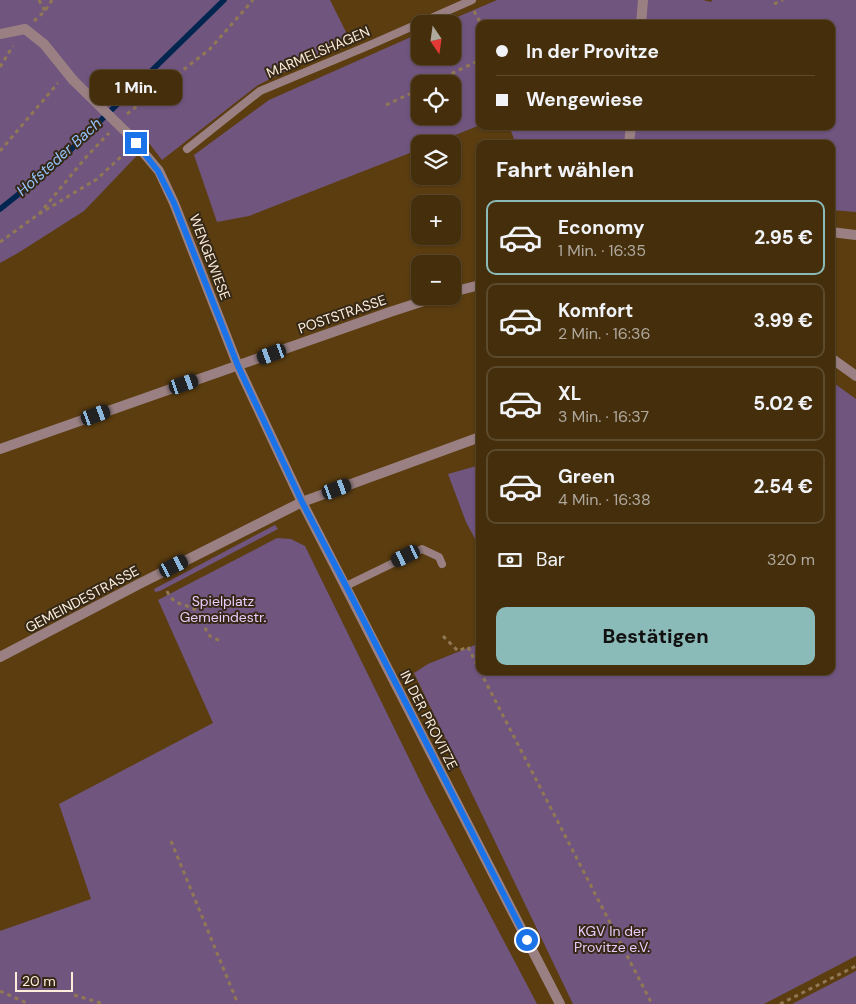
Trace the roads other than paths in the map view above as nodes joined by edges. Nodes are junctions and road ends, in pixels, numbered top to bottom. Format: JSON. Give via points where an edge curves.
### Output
{"nodes":[{"id":1,"x":472,"y":0,"type":"edge"},
{"id":2,"x":643,"y":0,"type":"edge"},
{"id":3,"x":641,"y":20,"type":"edge"},
{"id":4,"x":0,"y":34,"type":"edge"},
{"id":5,"x":187,"y":149,"type":"dead end"},
{"id":6,"x":835,"y":232,"type":"edge"},
{"id":7,"x":856,"y":235,"type":"edge"},
{"id":8,"x":476,"y":286,"type":"edge"},
{"id":9,"x":461,"y":290,"type":"edge"},
{"id":10,"x":413,"y":305,"type":"edge"},
{"id":11,"x":835,"y":361,"type":"edge"},
{"id":12,"x":238,"y":366,"type":"junction"},
{"id":13,"x":856,"y":376,"type":"edge"},
{"id":14,"x":476,"y":438,"type":"edge"},
{"id":15,"x":0,"y":449,"type":"edge"},
{"id":16,"x":302,"y":502,"type":"junction"},
{"id":17,"x":442,"y":564,"type":"dead end"},
{"id":18,"x":346,"y":586,"type":"junction"},
{"id":19,"x":0,"y":657,"type":"edge"},
{"id":20,"x":560,"y":1004,"type":"edge"}],
"edges":[{"from":1,"to":5,"type":"lane","name":"MARMELSHAGEN","via":[[260,91]]},
{"from":2,"to":3,"type":"street"},
{"from":4,"to":12,"type":"street","name":"WENGEWIESE","bridge":true,"via":[[25,29],[44,44],[158,171],[174,203]]},
{"from":6,"to":7,"type":"street"},
{"from":8,"to":9,"type":"street"},
{"from":10,"to":12,"type":"street","name":"POSTSTRASSE"},
{"from":11,"to":13,"type":"street"},
{"from":12,"to":15,"type":"street","name":"POSTSTRASSE"},
{"from":12,"to":16,"type":"street","name":"IN DER PROVITZE"},
{"from":14,"to":16,"type":"street","name":"GEMEINDESTRASSE"},
{"from":16,"to":18,"type":"street","name":"IN DER PROVITZE"},
{"from":16,"to":19,"type":"street","name":"GEMEINDESTRASSE"},
{"from":17,"to":18,"type":"lane","via":[[439,557],[422,549]]},
{"from":18,"to":20,"type":"street","name":"IN DER PROVITZE"}]}
